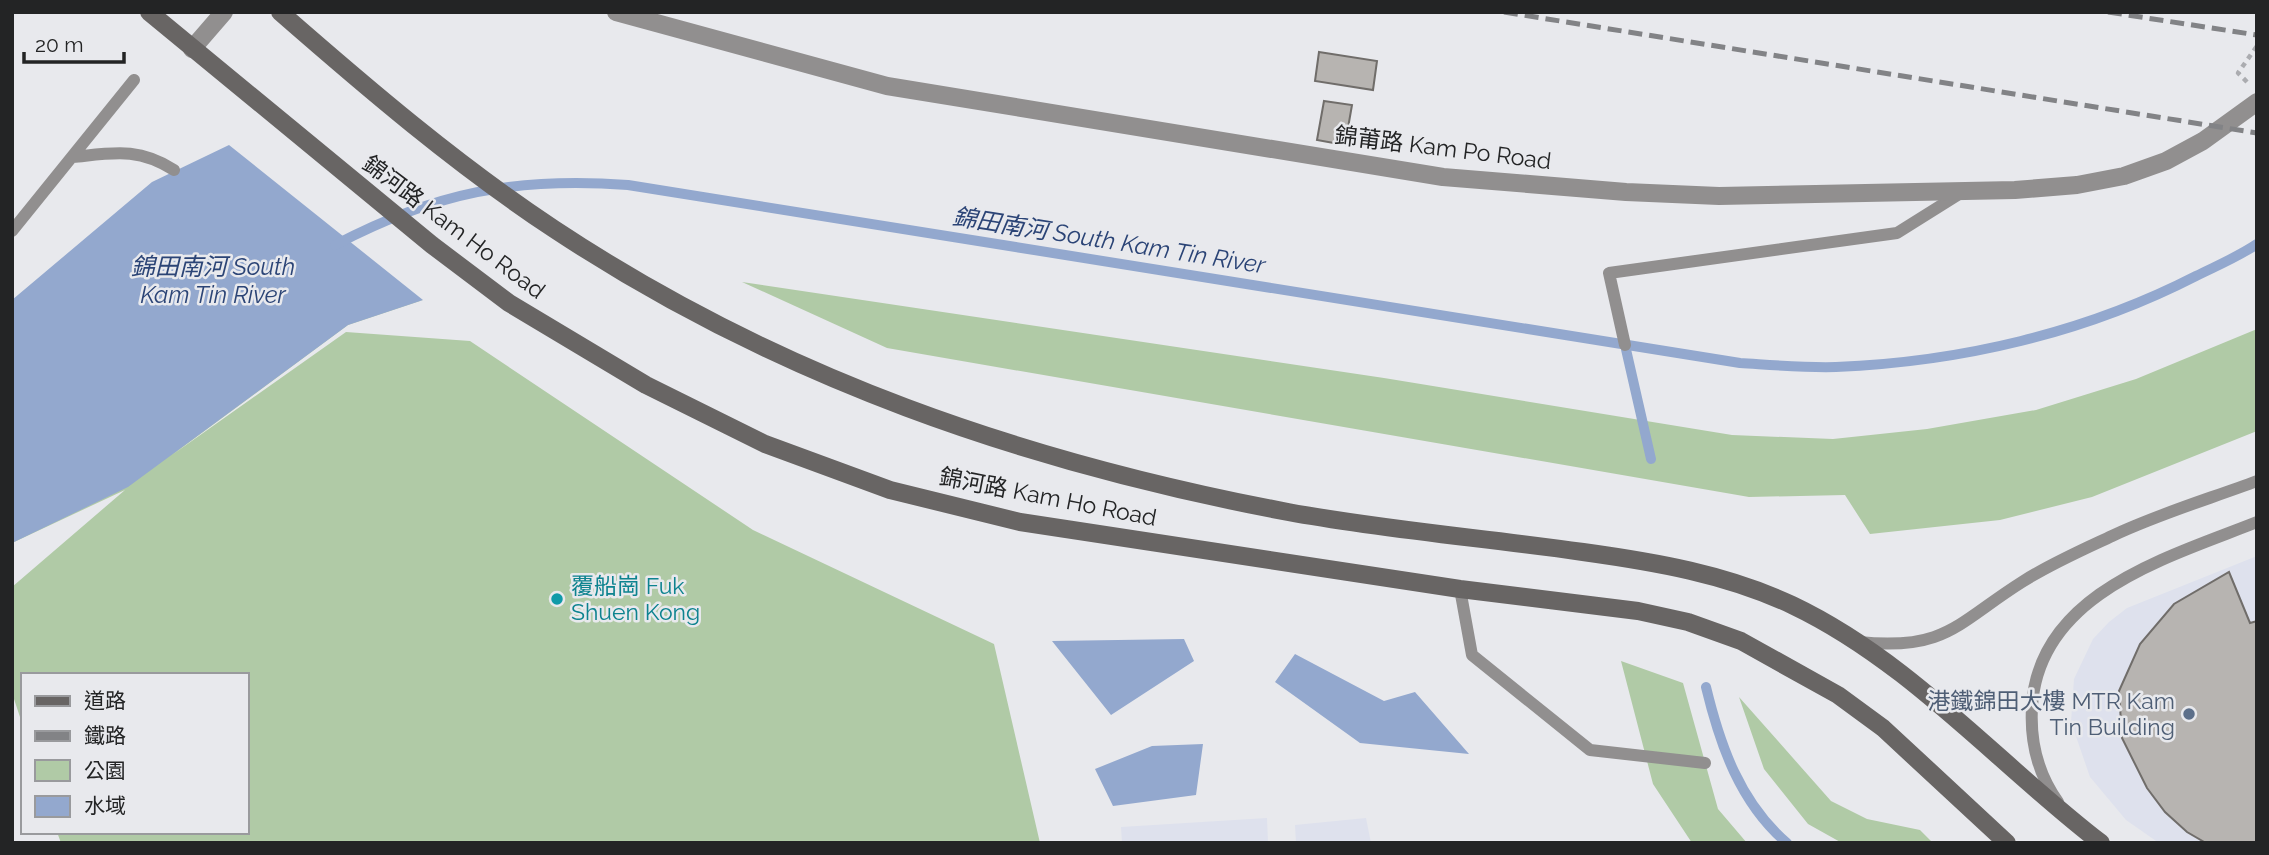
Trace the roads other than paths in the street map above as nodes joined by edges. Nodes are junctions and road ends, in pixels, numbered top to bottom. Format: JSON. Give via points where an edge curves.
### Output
{"nodes":[{"id":1,"x":149,"y":12,"type":"edge"},
{"id":2,"x":223,"y":12,"type":"edge"},
{"id":3,"x":280,"y":12,"type":"edge"},
{"id":4,"x":616,"y":12,"type":"edge"},
{"id":5,"x":192,"y":49,"type":"junction"},
{"id":6,"x":134,"y":80,"type":"dead end"},
{"id":7,"x":2257,"y":102,"type":"edge"},
{"id":8,"x":73,"y":157,"type":"junction"},
{"id":9,"x":174,"y":170,"type":"dead end"},
{"id":10,"x":1964,"y":191,"type":"junction"},
{"id":11,"x":12,"y":231,"type":"edge"},
{"id":12,"x":1625,"y":345,"type":"dead end"},
{"id":13,"x":2257,"y":481,"type":"edge"},
{"id":14,"x":2257,"y":523,"type":"edge"},
{"id":15,"x":1460,"y":589,"type":"junction"},
{"id":16,"x":1859,"y":642,"type":"junction"},
{"id":17,"x":1705,"y":763,"type":"dead end"},
{"id":18,"x":2070,"y":820,"type":"junction"},
{"id":19,"x":2007,"y":843,"type":"edge"},
{"id":20,"x":2101,"y":843,"type":"edge"}],
"edges":[{"from":1,"to":5,"type":"main road","name":"錦河路 Kam Ho Road"},
{"from":2,"to":5,"type":"street"},
{"from":3,"to":16,"type":"main road","name":"錦河路 Kam Ho Road","via":[[553,229],[634,279],[790,360],[914,413],[1124,478],[1294,513],[1668,565],[1788,603]]},
{"from":4,"to":10,"type":"street","name":"錦莆路 Kam Po Road","via":[[887,86],[1443,177],[1719,196]]},
{"from":5,"to":15,"type":"main road","name":"錦河路 Kam Ho Road","via":[[469,275],[548,328],[705,416],[765,444],[890,490],[1020,522]]},
{"from":6,"to":8,"type":"lane"},
{"from":7,"to":10,"type":"street","name":"錦莆路 Kam Po Road","via":[[2203,141],[2124,176],[2077,185]]},
{"from":8,"to":9,"type":"lane","via":[[152,156]]},
{"from":8,"to":11,"type":"lane"},
{"from":10,"to":12,"type":"lane","via":[[1897,233],[1609,273]]},
{"from":13,"to":16,"type":"lane","via":[[2115,534],[2024,581],[1973,618],[1934,638],[1885,645]]},
{"from":14,"to":18,"type":"lane","via":[[2138,571],[2084,606],[2055,636],[2037,675],[2031,720],[2039,764]]},
{"from":15,"to":17,"type":"lane","via":[[1472,655],[1590,750]]},
{"from":15,"to":19,"type":"main road","name":"錦河路 Kam Ho Road","via":[[1638,611],[1741,641],[1838,695],[1883,728]]},
{"from":16,"to":18,"type":"main road","name":"錦河路 Kam Ho Road","via":[[1912,682]]},
{"from":18,"to":20,"type":"main road","name":"錦河路 Kam Ho Road"}]}
